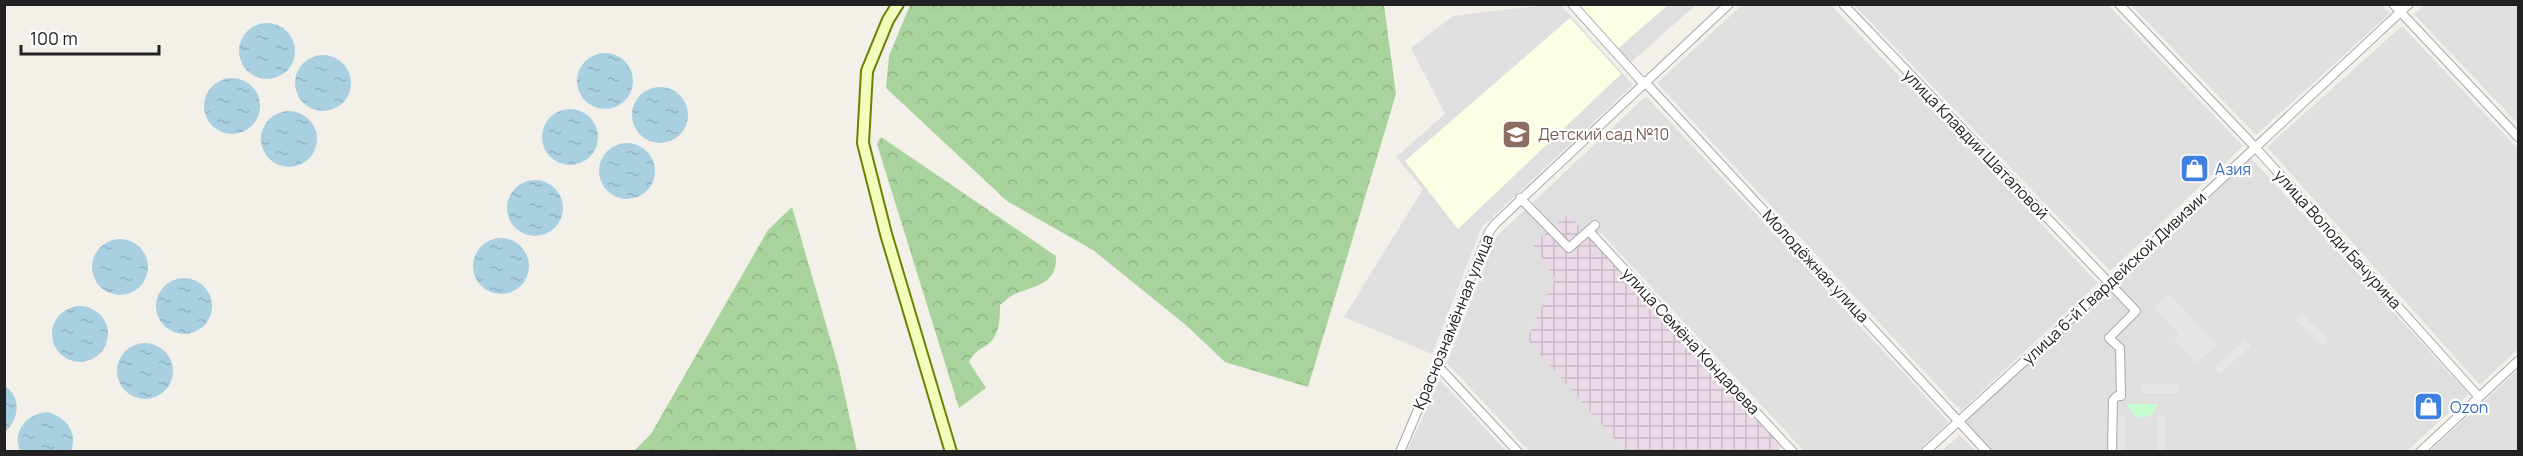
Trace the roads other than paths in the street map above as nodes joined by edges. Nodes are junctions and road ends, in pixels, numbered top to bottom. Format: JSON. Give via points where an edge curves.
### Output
{"nodes":[{"id":1,"x":898,"y":4,"type":"edge"},
{"id":2,"x":1572,"y":4,"type":"edge"},
{"id":3,"x":1729,"y":4,"type":"edge"},
{"id":4,"x":1843,"y":4,"type":"edge"},
{"id":5,"x":2119,"y":4,"type":"edge"},
{"id":6,"x":2393,"y":4,"type":"edge"},
{"id":7,"x":2409,"y":4,"type":"edge"},
{"id":8,"x":2400,"y":12,"type":"junction"},
{"id":9,"x":1644,"y":82,"type":"junction"},
{"id":10,"x":2518,"y":137,"type":"edge"},
{"id":11,"x":2255,"y":147,"type":"junction"},
{"id":12,"x":1520,"y":198,"type":"junction"},
{"id":13,"x":2110,"y":283,"type":"junction"},
{"id":14,"x":2518,"y":361,"type":"edge"},
{"id":15,"x":1437,"y":365,"type":"junction"},
{"id":16,"x":2479,"y":397,"type":"junction"},
{"id":17,"x":1959,"y":421,"type":"junction"},
{"id":18,"x":951,"y":452,"type":"edge"},
{"id":19,"x":1400,"y":452,"type":"edge"},
{"id":20,"x":1518,"y":452,"type":"edge"},
{"id":21,"x":1793,"y":452,"type":"edge"},
{"id":22,"x":1925,"y":452,"type":"edge"},
{"id":23,"x":1987,"y":452,"type":"edge"},
{"id":24,"x":2112,"y":452,"type":"edge"},
{"id":25,"x":2420,"y":452,"type":"edge"}],
"edges":[{"from":1,"to":18,"type":"main road","via":[[867,71],[863,143]]},
{"from":2,"to":9,"type":"street","name":"Молодёжная улица"},
{"from":3,"to":9,"type":"street","name":"Краснознамённая улица"},
{"from":4,"to":13,"type":"street","name":"улица Клавдии Шаталовой"},
{"from":5,"to":11,"type":"street","name":"улица Володи Бачурина"},
{"from":6,"to":8,"type":"street"},
{"from":7,"to":8,"type":"street","name":"улица 6-й Гвардейской Дивизии"},
{"from":8,"to":10,"type":"street"},
{"from":8,"to":11,"type":"street","name":"улица 6-й Гвардейской Дивизии"},
{"from":9,"to":12,"type":"street","name":"Краснознамённая улица"},
{"from":9,"to":17,"type":"street","name":"Молодёжная улица"},
{"from":11,"to":13,"type":"street","name":"улица 6-й Гвардейской Дивизии"},
{"from":11,"to":16,"type":"street","name":"улица Володи Бачурина"},
{"from":12,"to":15,"type":"street","name":"Краснознамённая улица","via":[[1489,232]]},
{"from":12,"to":21,"type":"street","name":"улица Семёна Кондарева","via":[[1569,248],[1592,228]]},
{"from":13,"to":17,"type":"street","name":"улица 6-й Гвардейской Дивизии"},
{"from":13,"to":24,"type":"street","name":"улица Клавдии Шаталовой","via":[[2136,311],[2109,338],[2120,348],[2121,396],[2113,400]]},
{"from":14,"to":16,"type":"street"},
{"from":15,"to":19,"type":"street","name":"Краснознамённая улица"},
{"from":15,"to":20,"type":"street"},
{"from":16,"to":25,"type":"street"},
{"from":17,"to":22,"type":"street","name":"улица 6-й Гвардейской Дивизии"},
{"from":17,"to":23,"type":"street","name":"Молодёжная улица"}]}
